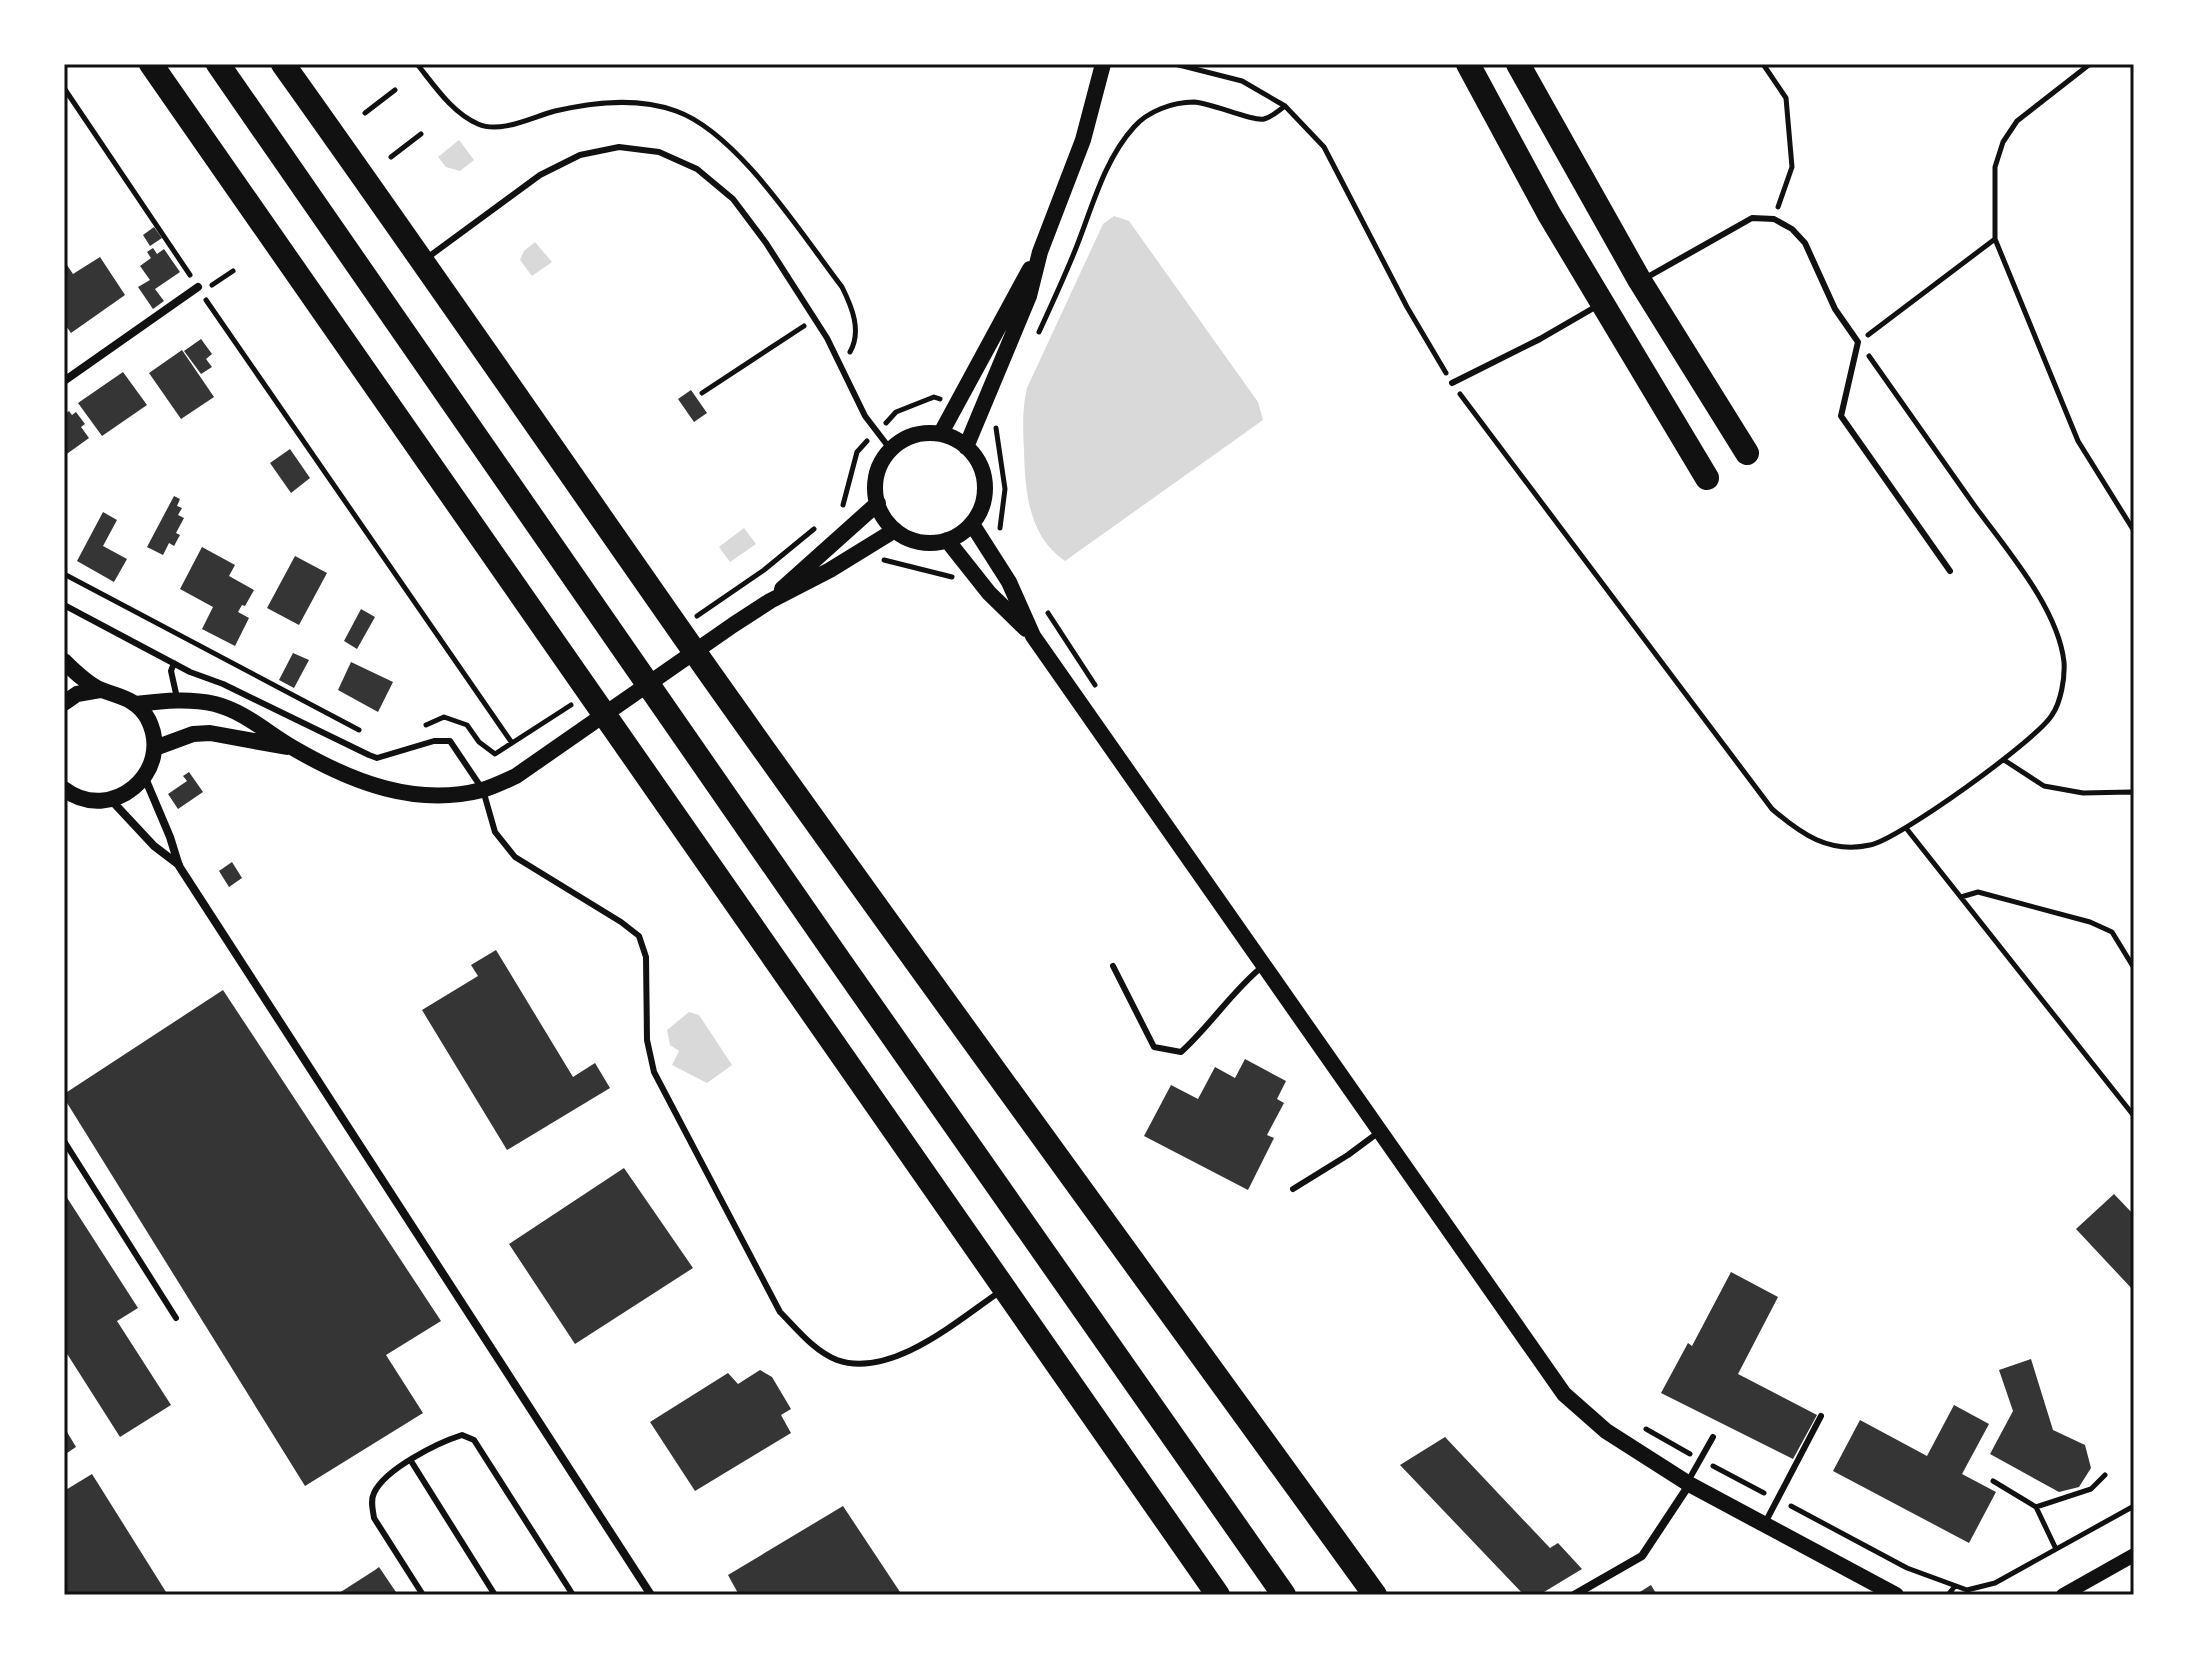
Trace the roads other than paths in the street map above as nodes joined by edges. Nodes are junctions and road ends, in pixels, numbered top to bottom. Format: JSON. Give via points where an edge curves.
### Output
{"nodes":[{"id":1,"x":151,"y":64,"type":"edge"},
{"id":2,"x":218,"y":64,"type":"edge"},
{"id":3,"x":283,"y":64,"type":"edge"},
{"id":4,"x":1103,"y":64,"type":"edge"},
{"id":5,"x":1468,"y":64,"type":"edge"},
{"id":6,"x":1518,"y":64,"type":"edge"},
{"id":7,"x":1040,"y":252,"type":"junction"},
{"id":8,"x":424,"y":260,"type":"junction"},
{"id":9,"x":1640,"y":281,"type":"junction"},
{"id":10,"x":198,"y":287,"type":"road end"},
{"id":11,"x":1602,"y":304,"type":"junction"},
{"id":12,"x":64,"y":381,"type":"edge"},
{"id":13,"x":1452,"y":383,"type":"road end"},
{"id":14,"x":941,"y":433,"type":"junction"},
{"id":15,"x":966,"y":447,"type":"junction"},
{"id":16,"x":891,"y":450,"type":"junction"},
{"id":17,"x":1747,"y":453,"type":"dead end"},
{"id":18,"x":1707,"y":478,"type":"dead end"},
{"id":19,"x":878,"y":503,"type":"junction"},
{"id":20,"x":972,"y":524,"type":"junction"},
{"id":21,"x":895,"y":530,"type":"junction"},
{"id":22,"x":947,"y":540,"type":"junction"},
{"id":23,"x":1950,"y":571,"type":"dead end"},
{"id":24,"x":770,"y":601,"type":"junction"},
{"id":25,"x":64,"y":605,"type":"edge"},
{"id":26,"x":1033,"y":636,"type":"junction"},
{"id":27,"x":64,"y":661,"type":"edge"},
{"id":28,"x":174,"y":663,"type":"junction"},
{"id":29,"x":100,"y":690,"type":"junction"},
{"id":30,"x":177,"y":700,"type":"junction"},
{"id":31,"x":64,"y":703,"type":"edge"},
{"id":32,"x":136,"y":704,"type":"junction"},
{"id":33,"x":155,"y":748,"type":"junction"},
{"id":34,"x":293,"y":748,"type":"junction"},
{"id":35,"x":145,"y":778,"type":"junction"},
{"id":36,"x":483,"y":790,"type":"junction"},
{"id":37,"x":68,"y":796,"type":"edge"},
{"id":38,"x":112,"y":801,"type":"junction"},
{"id":39,"x":179,"y":866,"type":"junction"},
{"id":40,"x":1113,"y":966,"type":"dead end"},
{"id":41,"x":1263,"y":966,"type":"junction"},
{"id":42,"x":1379,"y":1132,"type":"junction"},
{"id":43,"x":64,"y":1141,"type":"edge"},
{"id":44,"x":1293,"y":1189,"type":"dead end"},
{"id":45,"x":1005,"y":1288,"type":"junction"},
{"id":46,"x":176,"y":1318,"type":"dead end"},
{"id":47,"x":1821,"y":1416,"type":"dead end"},
{"id":48,"x":1713,"y":1437,"type":"dead end"},
{"id":49,"x":411,"y":1461,"type":"junction"},
{"id":50,"x":1688,"y":1484,"type":"junction"},
{"id":51,"x":1764,"y":1525,"type":"junction"},
{"id":52,"x":2134,"y":1555,"type":"edge"},
{"id":53,"x":423,"y":1595,"type":"edge"},
{"id":54,"x":495,"y":1595,"type":"edge"},
{"id":55,"x":573,"y":1595,"type":"edge"},
{"id":56,"x":651,"y":1595,"type":"edge"},
{"id":57,"x":1218,"y":1595,"type":"edge"},
{"id":58,"x":1284,"y":1595,"type":"edge"},
{"id":59,"x":1375,"y":1595,"type":"edge"},
{"id":60,"x":1574,"y":1595,"type":"edge"},
{"id":61,"x":1896,"y":1595,"type":"edge"},
{"id":62,"x":2063,"y":1595,"type":"edge"}],
"edges":[{"from":1,"to":45,"type":"highway"},
{"from":2,"to":58,"type":"highway"},
{"from":3,"to":8,"type":"highway"},
{"from":4,"to":7,"type":"main road","via":[[1083,140]]},
{"from":5,"to":11,"type":"highway"},
{"from":6,"to":9,"type":"highway"},
{"from":7,"to":14,"type":"main road"},
{"from":7,"to":15,"type":"main road","via":[[1029,296]]},
{"from":8,"to":16,"type":"lane","via":[[540,175],[580,155],[619,147],[659,152],[697,169],[733,199],[815,319],[865,416]]},
{"from":8,"to":59,"type":"highway","via":[[675,624]]},
{"from":9,"to":17,"type":"highway"},
{"from":9,"to":23,"type":"lane","via":[[1752,218],[1774,219],[1792,229],[1805,243],[1835,309],[1858,342],[1841,416]]},
{"from":10,"to":12,"type":"street"},
{"from":11,"to":13,"type":"lane"},
{"from":11,"to":18,"type":"highway"},
{"from":14,"to":15,"type":"main road"},
{"from":14,"to":16,"type":"main road","via":[[921,433]]},
{"from":15,"to":20,"type":"main road","via":[[985,480],[984,502]]},
{"from":16,"to":19,"type":"main road","via":[[876,478]]},
{"from":19,"to":21,"type":"main road"},
{"from":19,"to":24,"type":"main road"},
{"from":20,"to":22,"type":"main road"},
{"from":20,"to":26,"type":"main road","via":[[997,547]]},
{"from":21,"to":22,"type":"main road","via":[[917,541]]},
{"from":21,"to":24,"type":"main road"},
{"from":22,"to":26,"type":"main road","via":[[989,593]]},
{"from":24,"to":36,"type":"main road","via":[[516,776]]},
{"from":25,"to":28,"type":"lane"},
{"from":26,"to":41,"type":"main road"},
{"from":27,"to":29,"type":"main road"},
{"from":28,"to":30,"type":"lane"},
{"from":28,"to":36,"type":"lane","via":[[377,758],[450,741]]},
{"from":29,"to":31,"type":"main road","via":[[77,694]]},
{"from":29,"to":32,"type":"main road"},
{"from":30,"to":32,"type":"main road"},
{"from":30,"to":34,"type":"main road","via":[[235,711]]},
{"from":32,"to":33,"type":"main road","via":[[147,718]]},
{"from":33,"to":34,"type":"main road","via":[[210,733]]},
{"from":33,"to":35,"type":"main road"},
{"from":34,"to":36,"type":"main road","via":[[358,781],[398,794],[446,796]]},
{"from":35,"to":38,"type":"main road"},
{"from":35,"to":39,"type":"street"},
{"from":36,"to":45,"type":"lane","via":[[495,832],[515,857],[639,936],[646,957],[647,1040],[654,1072],[780,1312],[808,1341],[838,1360],[873,1363],[917,1348]]},
{"from":37,"to":38,"type":"main road"},
{"from":38,"to":39,"type":"street"},
{"from":39,"to":56,"type":"street"},
{"from":40,"to":41,"type":"lane","via":[[1154,1047],[1181,1052]]},
{"from":41,"to":42,"type":"main road"},
{"from":42,"to":44,"type":"lane"},
{"from":42,"to":50,"type":"main road","via":[[1564,1394],[1606,1431]]},
{"from":43,"to":46,"type":"lane"},
{"from":45,"to":57,"type":"highway"},
{"from":47,"to":51,"type":"lane"},
{"from":48,"to":50,"type":"lane"},
{"from":49,"to":53,"type":"lane","via":[[386,1476],[371,1503],[374,1518]]},
{"from":49,"to":54,"type":"lane"},
{"from":49,"to":55,"type":"lane","via":[[441,1441],[462,1435],[474,1440]]},
{"from":50,"to":51,"type":"main road"},
{"from":50,"to":60,"type":"street","via":[[1642,1556]]},
{"from":51,"to":61,"type":"main road"},
{"from":52,"to":62,"type":"street"}]}
